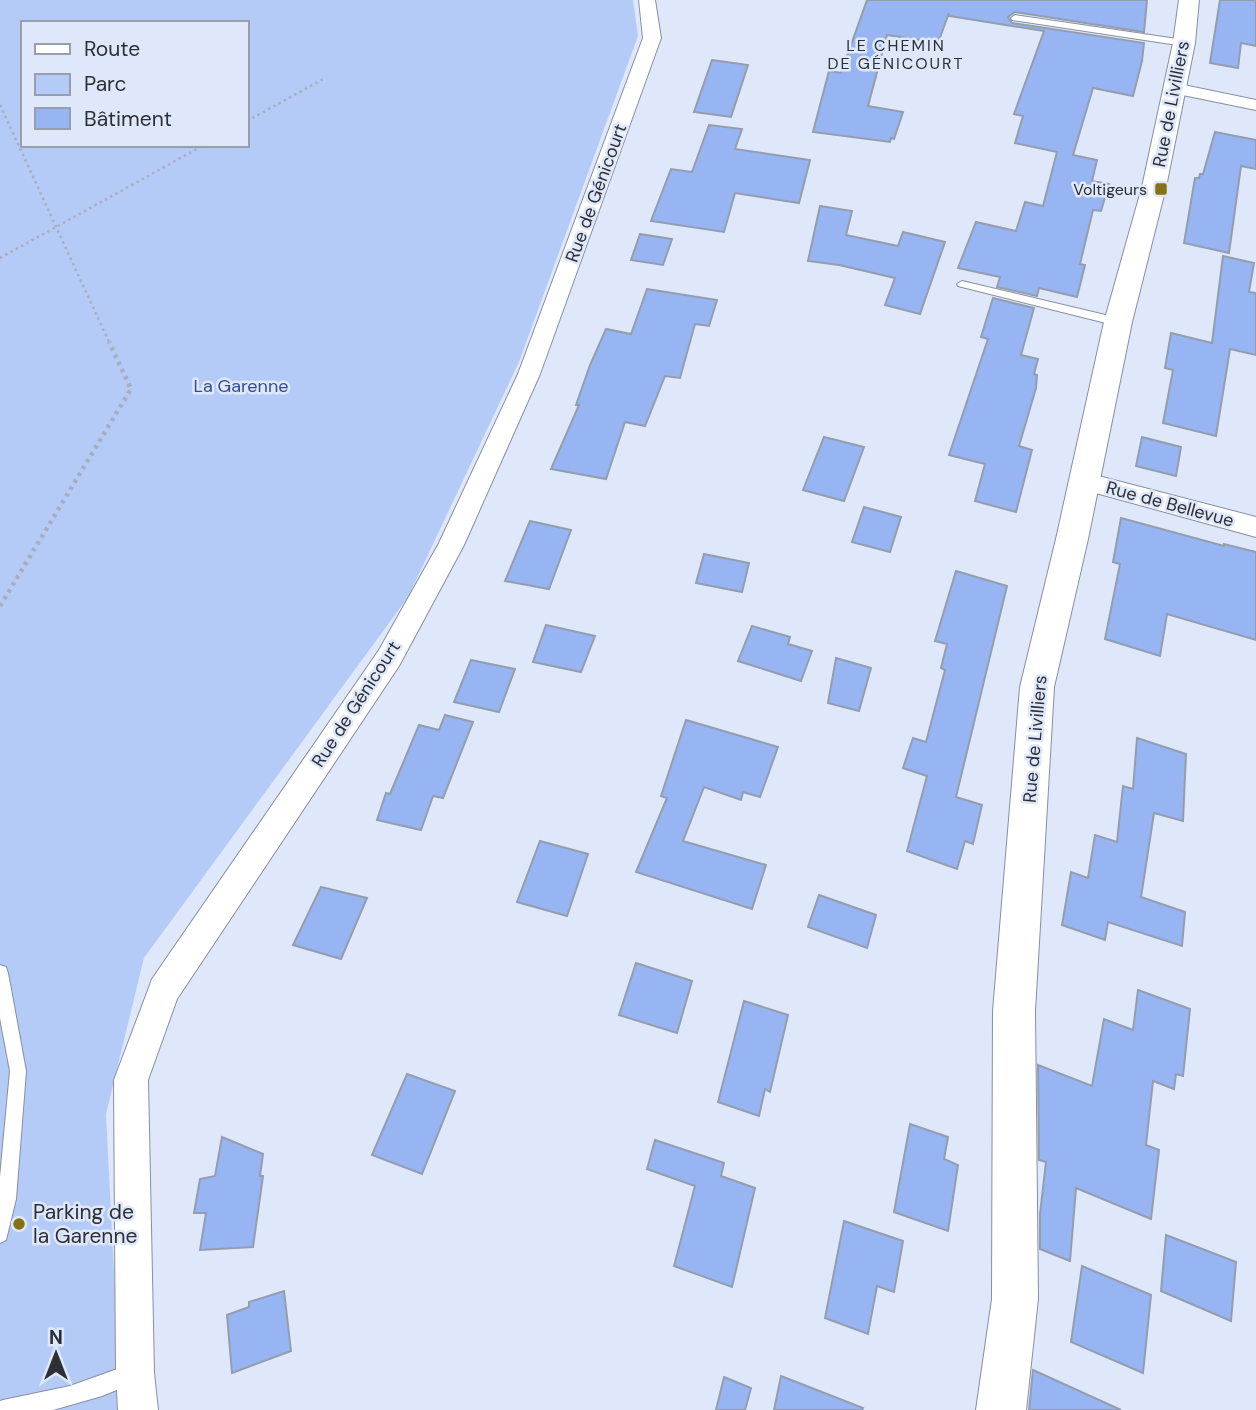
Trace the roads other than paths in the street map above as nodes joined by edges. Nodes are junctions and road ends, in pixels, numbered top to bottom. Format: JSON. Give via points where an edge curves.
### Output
{"nodes":[{"id":1,"x":648,"y":0,"type":"edge"},
{"id":2,"x":1189,"y":0,"type":"edge"},
{"id":3,"x":1015,"y":18,"type":"dead end"},
{"id":4,"x":1184,"y":43,"type":"junction"},
{"id":5,"x":1174,"y":88,"type":"junction"},
{"id":6,"x":1256,"y":105,"type":"edge"},
{"id":7,"x":962,"y":284,"type":"dead end"},
{"id":8,"x":1118,"y":322,"type":"junction"},
{"id":9,"x":1083,"y":481,"type":"junction"},
{"id":10,"x":1256,"y":527,"type":"edge"},
{"id":11,"x":0,"y":973,"type":"edge"},
{"id":12,"x":0,"y":1234,"type":"edge"},
{"id":13,"x":135,"y":1373,"type":"junction"},
{"id":14,"x":3,"y":1410,"type":"edge"},
{"id":15,"x":138,"y":1410,"type":"edge"},
{"id":16,"x":1001,"y":1410,"type":"edge"}],
"edges":[{"from":1,"to":13,"type":"street","name":"Rue de Génicourt","via":[[652,38],[529,374],[451,545],[389,658],[164,990],[131,1080]]},
{"from":2,"to":4,"type":"street","name":"Rue de Livilliers"},
{"from":3,"to":4,"type":"lane"},
{"from":4,"to":5,"type":"street","name":"Rue de Livilliers"},
{"from":5,"to":6,"type":"street"},
{"from":5,"to":8,"type":"street","name":"Rue de Livilliers","via":[[1158,188]]},
{"from":7,"to":8,"type":"lane"},
{"from":8,"to":9,"type":"street","name":"Rue de Livilliers"},
{"from":9,"to":10,"type":"street","name":"Rue de Bellevue"},
{"from":9,"to":16,"type":"street","name":"Rue de Livilliers","via":[[1037,687],[1014,1011],[1015,1298]]},
{"from":11,"to":12,"type":"lane","via":[[18,1071]]},
{"from":13,"to":14,"type":"lane","via":[[42,1404]]},
{"from":13,"to":15,"type":"street","name":"Rue de Génicourt"}]}
